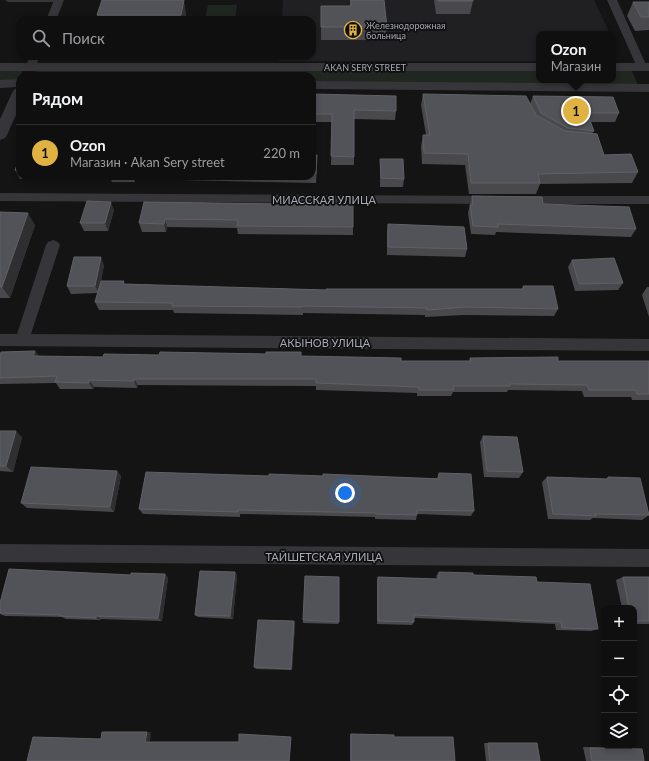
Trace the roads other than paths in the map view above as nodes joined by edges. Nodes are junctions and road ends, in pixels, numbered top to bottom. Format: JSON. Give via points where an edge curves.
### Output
{"nodes":[{"id":1,"x":8,"y":0,"type":"edge"},
{"id":2,"x":59,"y":0,"type":"edge"},
{"id":3,"x":612,"y":0,"type":"edge"},
{"id":4,"x":53,"y":16,"type":"edge"},
{"id":5,"x":31,"y":66,"type":"edge"},
{"id":6,"x":0,"y":67,"type":"edge"},
{"id":7,"x":536,"y":67,"type":"edge"},
{"id":8,"x":616,"y":67,"type":"edge"},
{"id":9,"x":646,"y":67,"type":"edge"},
{"id":10,"x":649,"y":82,"type":"edge"},
{"id":11,"x":16,"y":83,"type":"edge"},
{"id":12,"x":0,"y":84,"type":"edge"},
{"id":13,"x":316,"y":86,"type":"edge"},
{"id":14,"x":649,"y":88,"type":"edge"},
{"id":15,"x":16,"y":100,"type":"edge"},
{"id":16,"x":0,"y":135,"type":"edge"},
{"id":17,"x":0,"y":197,"type":"edge"},
{"id":18,"x":649,"y":200,"type":"edge"},
{"id":19,"x":53,"y":245,"type":"dead end"},
{"id":20,"x":0,"y":340,"type":"edge"},
{"id":21,"x":22,"y":340,"type":"junction"},
{"id":22,"x":649,"y":344,"type":"edge"},
{"id":23,"x":0,"y":553,"type":"edge"},
{"id":24,"x":649,"y":558,"type":"edge"}],
"edges":[{"from":1,"to":2,"type":"lane"},
{"from":2,"to":4,"type":"street"},
{"from":3,"to":9,"type":"street"},
{"from":5,"to":6,"type":"street","name":"AKAN SERY STREET"},
{"from":5,"to":7,"type":"street","name":"AKAN SERY STREET"},
{"from":8,"to":9,"type":"street"},
{"from":9,"to":10,"type":"street"},
{"from":11,"to":12,"type":"street"},
{"from":13,"to":14,"type":"street","name":"AKAN SERY STREET","via":[[519,90]]},
{"from":15,"to":16,"type":"street"},
{"from":17,"to":18,"type":"street","name":"МИАССКАЯ УЛИЦА"},
{"from":19,"to":21,"type":"street"},
{"from":20,"to":21,"type":"street","name":"АКЫНОВ УЛИЦА"},
{"from":21,"to":22,"type":"street","name":"АКЫНОВ УЛИЦА"},
{"from":23,"to":24,"type":"street","name":"ТАЙШЕТСКАЯ УЛИЦА"}]}
